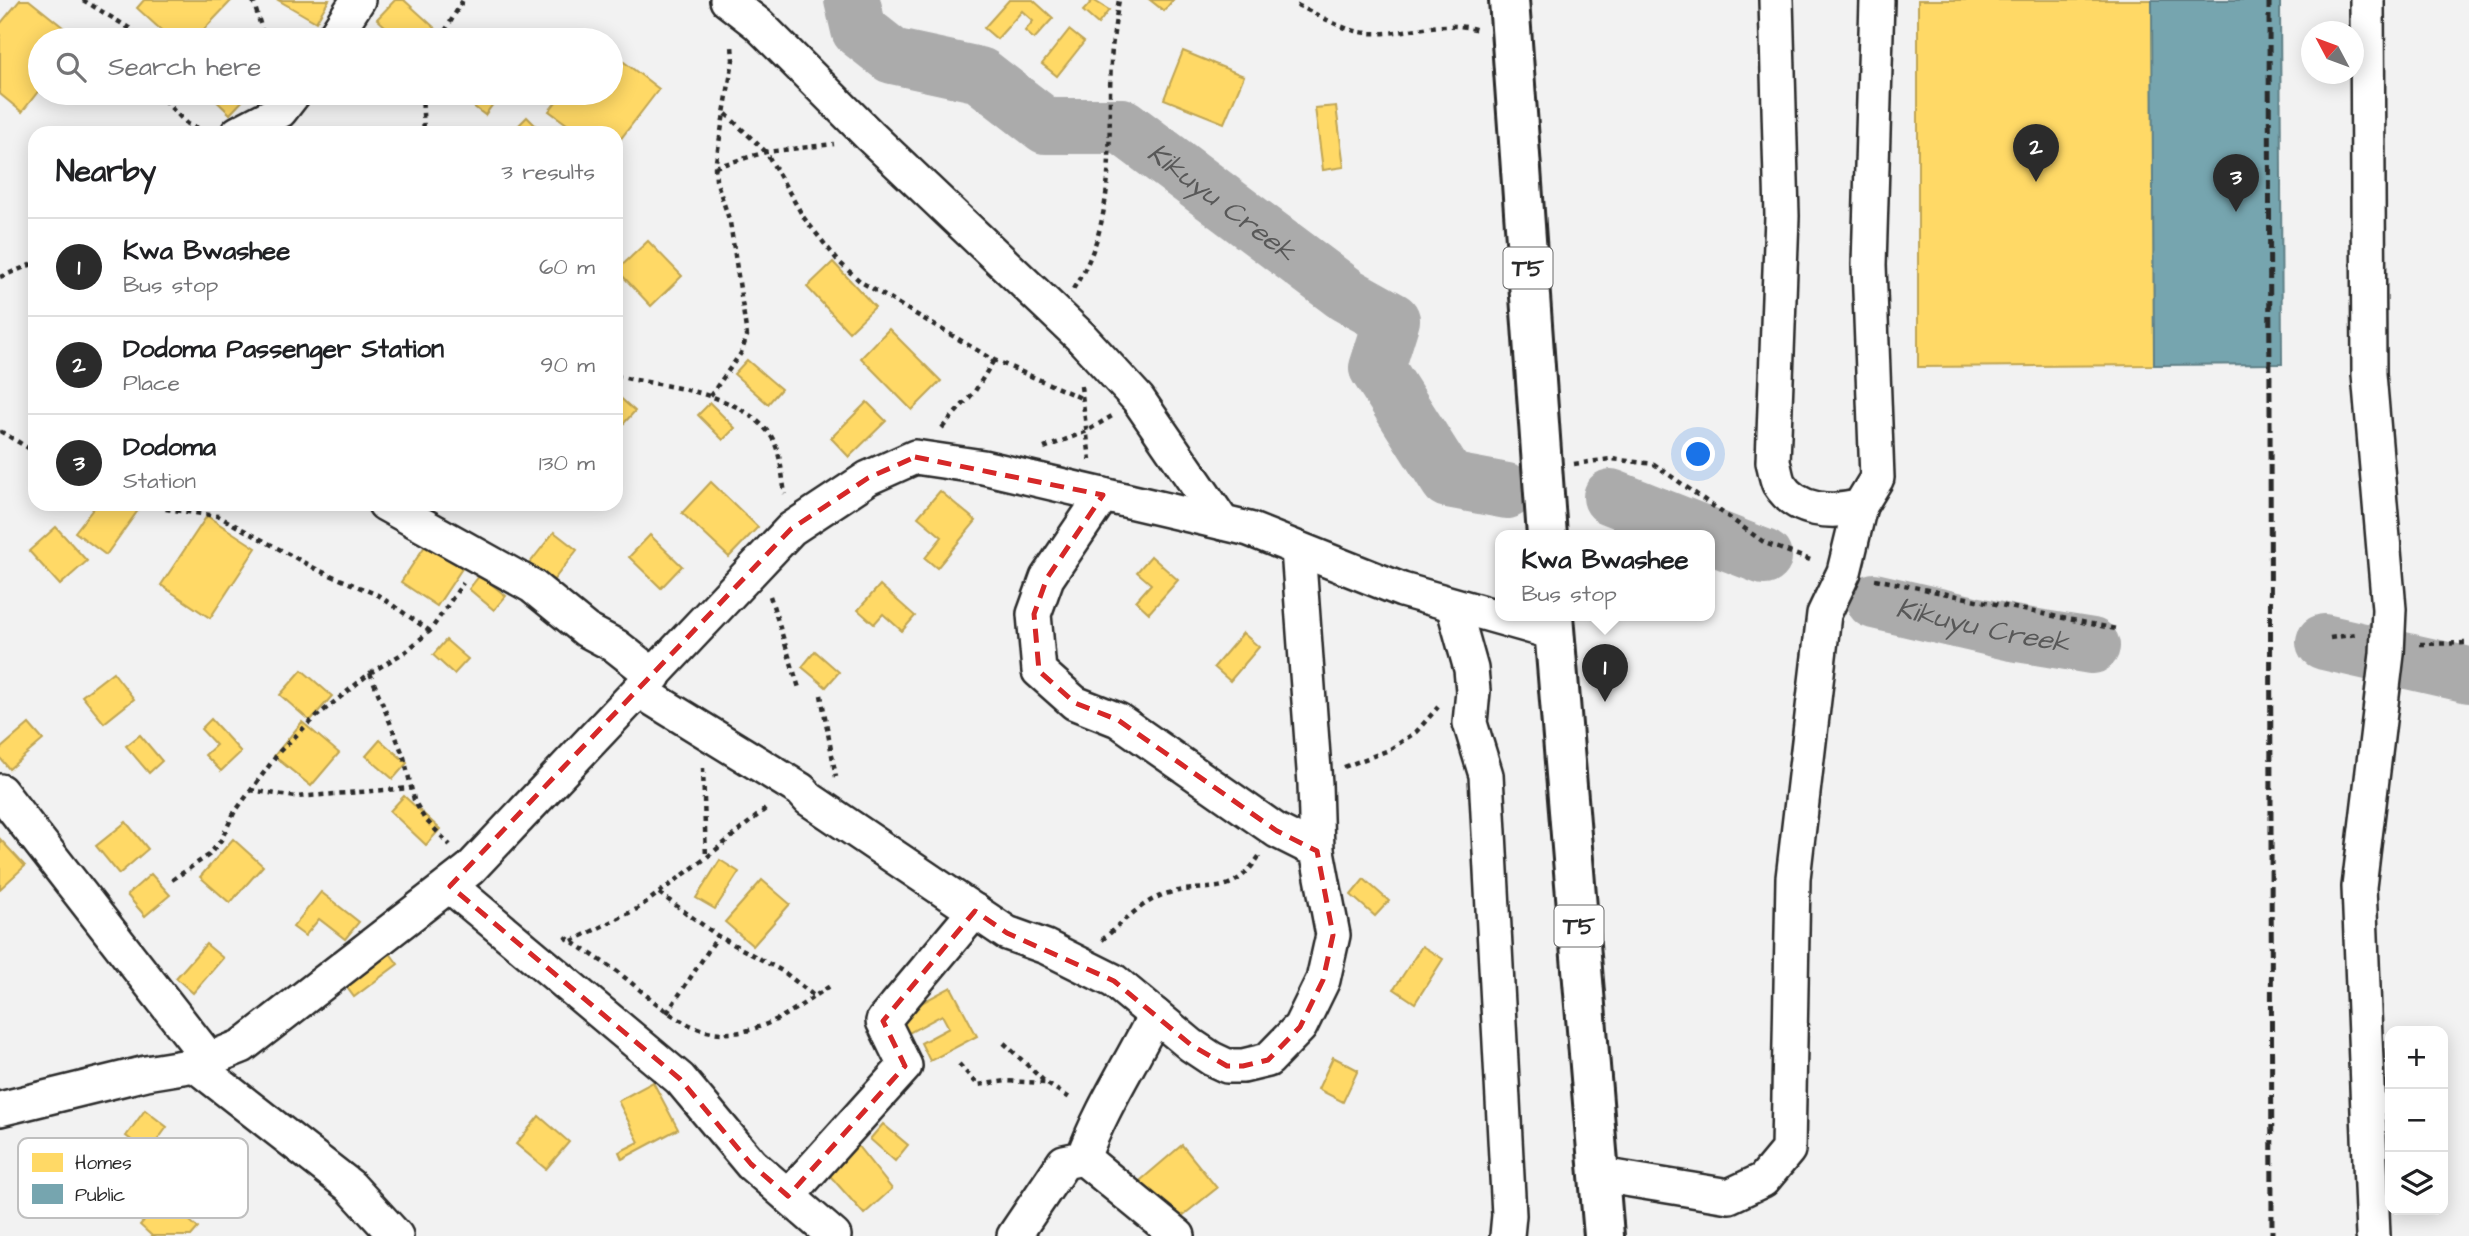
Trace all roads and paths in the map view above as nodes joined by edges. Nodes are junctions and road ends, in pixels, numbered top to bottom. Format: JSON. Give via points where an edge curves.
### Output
{"nodes":[{"id":1,"x":83,"y":0,"type":"edge"},
{"id":2,"x":253,"y":0,"type":"edge"},
{"id":3,"x":358,"y":0,"type":"edge"},
{"id":4,"x":463,"y":0,"type":"edge"},
{"id":5,"x":1119,"y":0,"type":"edge"},
{"id":6,"x":1509,"y":0,"type":"edge"},
{"id":7,"x":1776,"y":0,"type":"edge"},
{"id":8,"x":1877,"y":0,"type":"edge"},
{"id":9,"x":728,"y":1,"type":"edge"},
{"id":10,"x":1297,"y":5,"type":"dead end"},
{"id":11,"x":2370,"y":6,"type":"edge"},
{"id":12,"x":128,"y":28,"type":"edge"},
{"id":13,"x":261,"y":28,"type":"edge"},
{"id":14,"x":340,"y":28,"type":"edge"},
{"id":15,"x":447,"y":28,"type":"edge"},
{"id":16,"x":1512,"y":41,"type":"junction"},
{"id":17,"x":169,"y":105,"type":"edge"},
{"id":18,"x":285,"y":105,"type":"edge"},
{"id":19,"x":423,"y":105,"type":"edge"},
{"id":20,"x":726,"y":114,"type":"junction"},
{"id":21,"x":193,"y":126,"type":"edge"},
{"id":22,"x":251,"y":126,"type":"edge"},
{"id":23,"x":424,"y":126,"type":"edge"},
{"id":24,"x":870,"y":136,"type":"junction"},
{"id":25,"x":766,"y":152,"type":"junction"},
{"id":26,"x":715,"y":167,"type":"junction"},
{"id":27,"x":28,"y":265,"type":"edge"},
{"id":28,"x":0,"y":277,"type":"edge"},
{"id":29,"x":1053,"y":309,"type":"junction"},
{"id":30,"x":1080,"y":336,"type":"junction"},
{"id":31,"x":994,"y":360,"type":"junction"},
{"id":32,"x":623,"y":377,"type":"edge"},
{"id":33,"x":710,"y":396,"type":"junction"},
{"id":34,"x":1081,"y":398,"type":"junction"},
{"id":35,"x":1138,"y":399,"type":"junction"},
{"id":36,"x":0,"y":431,"type":"edge"},
{"id":37,"x":1086,"y":432,"type":"junction"},
{"id":38,"x":28,"y":448,"type":"edge"},
{"id":39,"x":1038,"y":450,"type":"dead end"},
{"id":40,"x":915,"y":457,"type":"junction"},
{"id":41,"x":1099,"y":494,"type":"junction"},
{"id":42,"x":1860,"y":506,"type":"junction"},
{"id":43,"x":200,"y":511,"type":"edge"},
{"id":44,"x":397,"y":511,"type":"edge"},
{"id":45,"x":1223,"y":523,"type":"junction"},
{"id":46,"x":791,"y":529,"type":"junction"},
{"id":47,"x":1547,"y":530,"type":"edge"},
{"id":48,"x":1298,"y":549,"type":"junction"},
{"id":49,"x":478,"y":558,"type":"junction"},
{"id":50,"x":757,"y":562,"type":"junction"},
{"id":51,"x":1453,"y":605,"type":"junction"},
{"id":52,"x":1495,"y":613,"type":"edge"},
{"id":53,"x":1534,"y":621,"type":"edge"},
{"id":54,"x":1554,"y":625,"type":"edge"},
{"id":55,"x":430,"y":631,"type":"junction"},
{"id":56,"x":2359,"y":633,"type":"dead end"},
{"id":57,"x":2330,"y":638,"type":"dead end"},
{"id":58,"x":2469,"y":643,"type":"edge"},
{"id":59,"x":2420,"y":644,"type":"dead end"},
{"id":60,"x":370,"y":673,"type":"junction"},
{"id":61,"x":647,"y":683,"type":"junction"},
{"id":62,"x":799,"y":688,"type":"dead end"},
{"id":63,"x":821,"y":695,"type":"dead end"},
{"id":64,"x":700,"y":725,"type":"junction"},
{"id":65,"x":836,"y":778,"type":"dead end"},
{"id":66,"x":793,"y":785,"type":"junction"},
{"id":67,"x":411,"y":788,"type":"junction"},
{"id":68,"x":250,"y":790,"type":"junction"},
{"id":69,"x":0,"y":791,"type":"edge"},
{"id":70,"x":1317,"y":850,"type":"junction"},
{"id":71,"x":706,"y":858,"type":"junction"},
{"id":72,"x":460,"y":878,"type":"junction"},
{"id":73,"x":172,"y":880,"type":"dead end"},
{"id":74,"x":659,"y":893,"type":"junction"},
{"id":75,"x":975,"y":911,"type":"junction"},
{"id":76,"x":562,"y":935,"type":"dead end"},
{"id":77,"x":718,"y":936,"type":"junction"},
{"id":78,"x":572,"y":942,"type":"junction"},
{"id":79,"x":833,"y":984,"type":"dead end"},
{"id":80,"x":814,"y":996,"type":"junction"},
{"id":81,"x":667,"y":1013,"type":"junction"},
{"id":82,"x":1155,"y":1016,"type":"junction"},
{"id":83,"x":1004,"y":1043,"type":"dead end"},
{"id":84,"x":202,"y":1062,"type":"junction"},
{"id":85,"x":959,"y":1064,"type":"dead end"},
{"id":86,"x":1046,"y":1083,"type":"junction"},
{"id":87,"x":0,"y":1109,"type":"edge"},
{"id":88,"x":1097,"y":1119,"type":"junction"},
{"id":89,"x":1083,"y":1158,"type":"junction"},
{"id":90,"x":1601,"y":1175,"type":"junction"},
{"id":91,"x":788,"y":1196,"type":"junction"},
{"id":92,"x":396,"y":1236,"type":"edge"},
{"id":93,"x":834,"y":1236,"type":"edge"},
{"id":94,"x":1014,"y":1236,"type":"edge"},
{"id":95,"x":1178,"y":1236,"type":"edge"},
{"id":96,"x":1507,"y":1236,"type":"edge"},
{"id":97,"x":1604,"y":1236,"type":"edge"},
{"id":98,"x":2373,"y":1236,"type":"edge"}],
"edges":[{"from":1,"to":12,"type":"path"},
{"from":2,"to":13,"type":"path"},
{"from":3,"to":14,"type":"street"},
{"from":4,"to":15,"type":"path"},
{"from":5,"to":29,"type":"path","via":[[1112,50],[1110,178],[1086,271]]},
{"from":6,"to":16,"type":"highway","number":"T5"},
{"from":7,"to":42,"type":"street","via":[[1782,216],[1773,462],[1780,484],[1804,506],[1837,513]]},
{"from":8,"to":42,"type":"street","via":[[1869,265],[1877,478]]},
{"from":9,"to":20,"type":"path","via":[[733,60]]},
{"from":9,"to":24,"type":"street","via":[[758,24]]},
{"from":10,"to":16,"type":"path","via":[[1345,28],[1367,33],[1450,24]]},
{"from":11,"to":98,"type":"street","via":[[2369,374],[2389,609],[2359,887]]},
{"from":16,"to":47,"type":"highway","number":"T5"},
{"from":17,"to":21,"type":"path"},
{"from":18,"to":22,"type":"street"},
{"from":19,"to":23,"type":"path"},
{"from":20,"to":25,"type":"path"},
{"from":20,"to":26,"type":"path"},
{"from":24,"to":25,"type":"path"},
{"from":24,"to":29,"type":"street"},
{"from":25,"to":26,"type":"path"},
{"from":25,"to":31,"type":"path","via":[[804,218],[839,262],[861,282]]},
{"from":26,"to":33,"type":"path","via":[[730,222],[747,336],[741,353]]},
{"from":27,"to":28,"type":"path"},
{"from":29,"to":30,"type":"street"},
{"from":30,"to":34,"type":"path"},
{"from":30,"to":35,"type":"street"},
{"from":31,"to":34,"type":"path"},
{"from":31,"to":40,"type":"path","via":[[975,391]]},
{"from":32,"to":33,"type":"path"},
{"from":33,"to":46,"type":"path","via":[[740,410],[772,437]]},
{"from":34,"to":37,"type":"path"},
{"from":35,"to":37,"type":"path"},
{"from":35,"to":45,"type":"street"},
{"from":36,"to":38,"type":"path"},
{"from":37,"to":39,"type":"path"},
{"from":37,"to":41,"type":"path"},
{"from":40,"to":41,"type":"street","via":[[983,467]]},
{"from":40,"to":46,"type":"street","via":[[868,478]]},
{"from":41,"to":45,"type":"street"},
{"from":41,"to":70,"type":"street","via":[[1047,578],[1034,614],[1039,671],[1075,702],[1118,720],[1277,831]]},
{"from":42,"to":90,"type":"street","via":[[1844,572],[1824,614],[1793,878],[1788,1150],[1763,1180],[1729,1196]]},
{"from":43,"to":55,"type":"path","via":[[379,595]]},
{"from":44,"to":49,"type":"street"},
{"from":45,"to":48,"type":"street"},
{"from":46,"to":50,"type":"street"},
{"from":48,"to":51,"type":"street"},
{"from":48,"to":70,"type":"street"},
{"from":49,"to":55,"type":"path"},
{"from":49,"to":61,"type":"street","via":[[533,586],[586,630],[616,646]]},
{"from":50,"to":61,"type":"street"},
{"from":50,"to":62,"type":"path","via":[[779,616]]},
{"from":51,"to":52,"type":"street"},
{"from":51,"to":96,"type":"street","via":[[1471,669],[1470,723],[1486,775]]},
{"from":53,"to":54,"type":"street"},
{"from":54,"to":90,"type":"highway","number":"T5"},
{"from":55,"to":60,"type":"path"},
{"from":56,"to":57,"type":"path"},
{"from":58,"to":59,"type":"path"},
{"from":60,"to":67,"type":"path","via":[[404,757]]},
{"from":60,"to":68,"type":"path","via":[[279,751]]},
{"from":61,"to":64,"type":"street"},
{"from":61,"to":72,"type":"street"},
{"from":63,"to":65,"type":"path"},
{"from":64,"to":66,"type":"street"},
{"from":64,"to":71,"type":"path"},
{"from":66,"to":71,"type":"path"},
{"from":66,"to":75,"type":"street"},
{"from":67,"to":68,"type":"path","via":[[296,797]]},
{"from":67,"to":72,"type":"path"},
{"from":68,"to":73,"type":"path","via":[[209,855]]},
{"from":69,"to":84,"type":"street"},
{"from":70,"to":82,"type":"street","via":[[1333,935],[1323,980],[1300,1027],[1268,1060],[1227,1066]]},
{"from":71,"to":74,"type":"path"},
{"from":72,"to":84,"type":"street","via":[[242,1046]]},
{"from":72,"to":91,"type":"street","via":[[680,1079],[751,1164]]},
{"from":74,"to":77,"type":"path"},
{"from":74,"to":78,"type":"path"},
{"from":75,"to":82,"type":"street","via":[[1007,933],[1114,981]]},
{"from":75,"to":91,"type":"street","via":[[883,1021],[905,1066]]},
{"from":76,"to":78,"type":"path"},
{"from":77,"to":80,"type":"path","via":[[784,972]]},
{"from":77,"to":81,"type":"path"},
{"from":78,"to":81,"type":"path"},
{"from":79,"to":80,"type":"path"},
{"from":80,"to":81,"type":"path","via":[[770,1023],[739,1032],[708,1033]]},
{"from":82,"to":88,"type":"street"},
{"from":83,"to":86,"type":"path"},
{"from":84,"to":87,"type":"street"},
{"from":84,"to":92,"type":"street","via":[[350,1186]]},
{"from":85,"to":86,"type":"path","via":[[978,1085]]},
{"from":86,"to":88,"type":"path"},
{"from":88,"to":89,"type":"street"},
{"from":89,"to":94,"type":"street","via":[[1064,1162]]},
{"from":89,"to":95,"type":"street"},
{"from":90,"to":97,"type":"highway","number":"T5"},
{"from":91,"to":93,"type":"street"}]}
